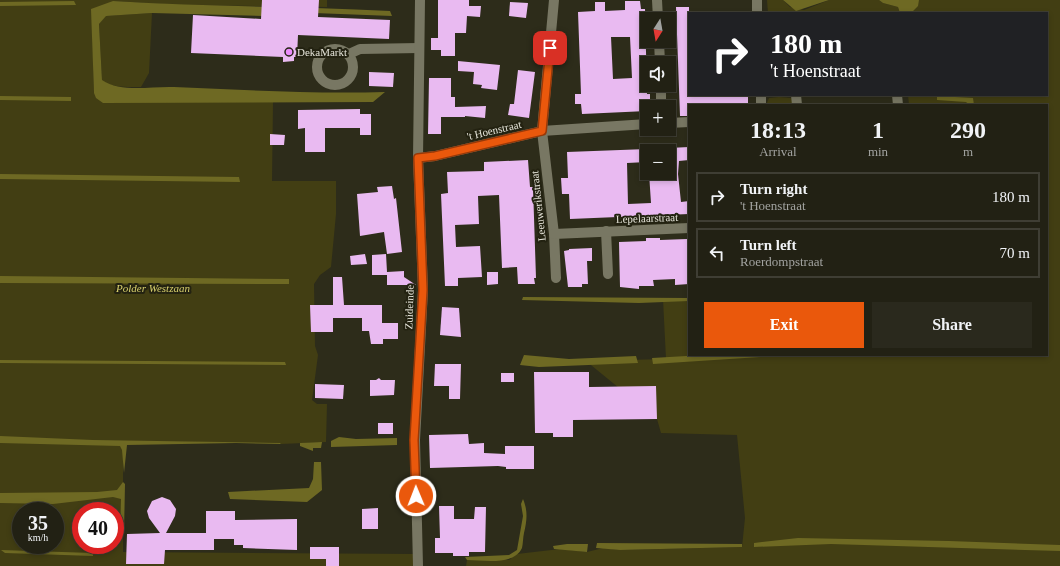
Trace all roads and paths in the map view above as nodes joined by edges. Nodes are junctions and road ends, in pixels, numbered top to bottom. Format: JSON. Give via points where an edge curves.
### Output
{"nodes":[{"id":1,"x":420,"y":0,"type":"edge"},
{"id":2,"x":554,"y":0,"type":"edge"},
{"id":3,"x":657,"y":0,"type":"edge"},
{"id":4,"x":757,"y":0,"type":"edge"},
{"id":5,"x":658,"y":12,"type":"edge"},
{"id":6,"x":757,"y":12,"type":"edge"},
{"id":7,"x":419,"y":48,"type":"junction"},
{"id":8,"x":348,"y":54,"type":"dead end"},
{"id":9,"x":688,"y":122,"type":"edge"},
{"id":10,"x":676,"y":123,"type":"edge"},
{"id":11,"x":640,"y":124,"type":"edge"},
{"id":12,"x":542,"y":131,"type":"junction"},
{"id":13,"x":418,"y":158,"type":"junction"},
{"id":14,"x":688,"y":228,"type":"edge"},
{"id":15,"x":606,"y":231,"type":"junction"},
{"id":16,"x":554,"y":234,"type":"junction"},
{"id":17,"x":608,"y":274,"type":"dead end"},
{"id":18,"x":556,"y":278,"type":"dead end"},
{"id":19,"x":418,"y":566,"type":"edge"}],
"edges":[{"from":1,"to":7,"type":"street","name":"Zuideinde"},
{"from":2,"to":12,"type":"street","name":"Leeuwerikstraat"},
{"from":3,"to":5,"type":"street"},
{"from":4,"to":6,"type":"street"},
{"from":7,"to":8,"type":"street","via":[[360,49]]},
{"from":7,"to":13,"type":"street","name":"Zuideinde"},
{"from":9,"to":10,"type":"street"},
{"from":11,"to":12,"type":"street","name":"'t Hoenstraat"},
{"from":12,"to":13,"type":"street","name":"'t Hoenstraat"},
{"from":12,"to":16,"type":"street","name":"Leeuwerikstraat"},
{"from":13,"to":19,"type":"street","name":"Zuideinde","via":[[423,290],[414,440]]},
{"from":14,"to":15,"type":"street","name":"Lepelaarstraat"},
{"from":15,"to":16,"type":"street","name":"Lepelaarstraat"},
{"from":15,"to":17,"type":"street","name":"Lepelaarstraat"},
{"from":16,"to":18,"type":"street","name":"Leeuwerikstraat"}]}
